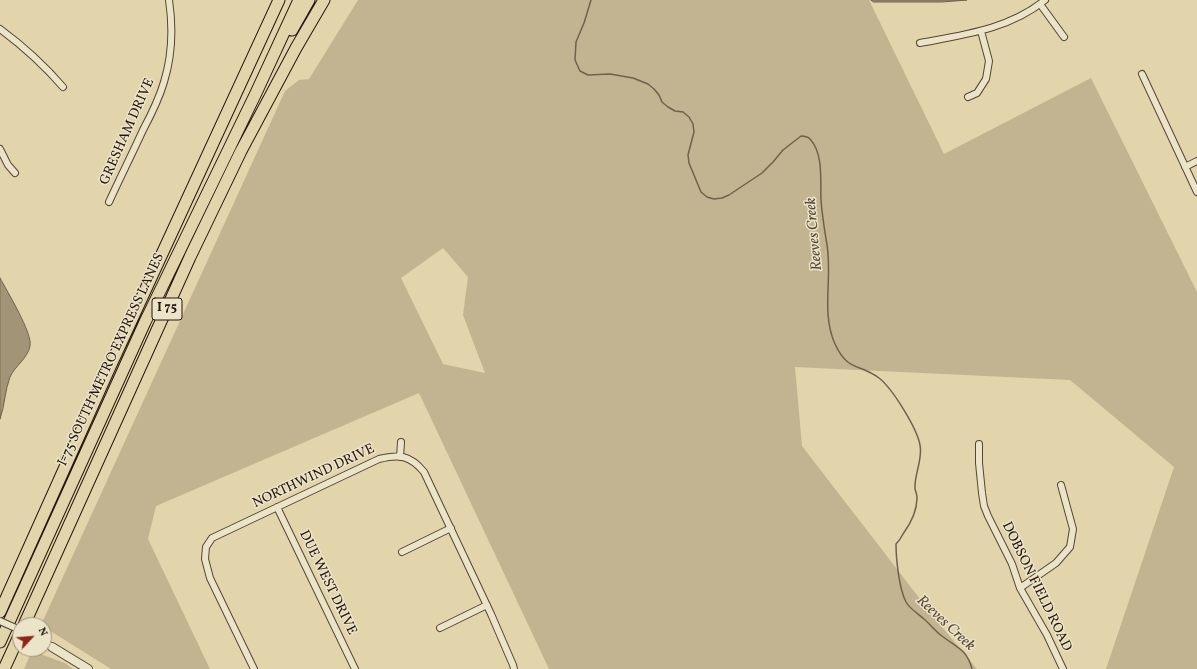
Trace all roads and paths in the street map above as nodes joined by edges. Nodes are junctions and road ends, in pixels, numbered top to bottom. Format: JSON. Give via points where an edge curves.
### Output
{"nodes":[{"id":1,"x":170,"y":0,"type":"edge"},
{"id":2,"x":279,"y":0,"type":"edge"},
{"id":3,"x":299,"y":0,"type":"edge"},
{"id":4,"x":309,"y":0,"type":"edge"},
{"id":5,"x":324,"y":0,"type":"edge"},
{"id":6,"x":1042,"y":2,"type":"edge"},
{"id":7,"x":0,"y":29,"type":"edge"},
{"id":8,"x":981,"y":31,"type":"junction"},
{"id":9,"x":1064,"y":37,"type":"dead end"},
{"id":10,"x":920,"y":43,"type":"dead end"},
{"id":11,"x":1142,"y":74,"type":"dead end"},
{"id":12,"x":63,"y":87,"type":"dead end"},
{"id":13,"x":256,"y":93,"type":"junction"},
{"id":14,"x":968,"y":97,"type":"dead end"},
{"id":15,"x":0,"y":149,"type":"edge"},
{"id":16,"x":1197,"y":162,"type":"edge"},
{"id":17,"x":1185,"y":167,"type":"junction"},
{"id":18,"x":15,"y":173,"type":"dead end"},
{"id":19,"x":1197,"y":192,"type":"edge"},
{"id":20,"x":109,"y":202,"type":"dead end"},
{"id":21,"x":401,"y":442,"type":"dead end"},
{"id":22,"x":979,"y":444,"type":"dead end"},
{"id":23,"x":400,"y":457,"type":"junction"},
{"id":24,"x":1061,"y":485,"type":"dead end"},
{"id":25,"x":277,"y":507,"type":"junction"},
{"id":26,"x":450,"y":528,"type":"junction"},
{"id":27,"x":402,"y":552,"type":"dead end"},
{"id":28,"x":1020,"y":588,"type":"junction"},
{"id":29,"x":487,"y":605,"type":"junction"},
{"id":30,"x":0,"y":612,"type":"edge"},
{"id":31,"x":28,"y":617,"type":"edge"},
{"id":32,"x":0,"y":621,"type":"edge"},
{"id":33,"x":12,"y":626,"type":"edge"},
{"id":34,"x":440,"y":628,"type":"dead end"},
{"id":35,"x":0,"y":642,"type":"edge"},
{"id":36,"x":52,"y":647,"type":"edge"},
{"id":37,"x":12,"y":652,"type":"edge"},
{"id":38,"x":4,"y":669,"type":"edge"},
{"id":39,"x":88,"y":669,"type":"edge"},
{"id":40,"x":254,"y":669,"type":"edge"},
{"id":41,"x":355,"y":669,"type":"edge"},
{"id":42,"x":514,"y":669,"type":"edge"},
{"id":43,"x":1063,"y":669,"type":"edge"}],
"edges":[{"from":1,"to":20,"type":"street","name":"GRESHAM DRIVE","via":[[171,44],[164,83]]},
{"from":2,"to":30,"type":"highway","number":"I 75"},
{"from":3,"to":13,"type":"highway","name":"I-75 SOUTH METRO EXPRESS LANES"},
{"from":4,"to":13,"type":"highway","name":"I-75 SOUTH METRO EXPRESS LANES"},
{"from":5,"to":31,"type":"highway","number":"I 75","via":[[241,151],[190,257]]},
{"from":6,"to":8,"type":"street","via":[[1011,21]]},
{"from":6,"to":9,"type":"street"},
{"from":7,"to":12,"type":"street","via":[[39,62]]},
{"from":8,"to":10,"type":"street"},
{"from":8,"to":14,"type":"street","via":[[989,61],[986,79],[977,93]]},
{"from":11,"to":17,"type":"street"},
{"from":13,"to":35,"type":"highway","name":"I-75 SOUTH METRO EXPRESS LANES","via":[[145,322]]},
{"from":15,"to":18,"type":"street"},
{"from":16,"to":17,"type":"street"},
{"from":17,"to":19,"type":"street"},
{"from":21,"to":23,"type":"street"},
{"from":22,"to":28,"type":"street","name":"DOBSON FIELD ROAD","via":[[979,467],[985,508],[1012,564]]},
{"from":23,"to":25,"type":"street","name":"NORTHWIND DRIVE","via":[[379,459]]},
{"from":23,"to":26,"type":"street","name":"NORTHWIND DRIVE","via":[[416,463],[424,472]]},
{"from":24,"to":28,"type":"street","via":[[1073,529],[1070,547],[1056,563]]},
{"from":25,"to":40,"type":"street","name":"NORTHWIND DRIVE","via":[[212,538],[206,547],[205,559],[210,578]]},
{"from":25,"to":41,"type":"street","name":"DUE WEST DRIVE"},
{"from":26,"to":27,"type":"street"},
{"from":26,"to":29,"type":"street","name":"NORTHWIND DRIVE"},
{"from":28,"to":43,"type":"street","name":"DOBSON FIELD ROAD"},
{"from":29,"to":34,"type":"street"},
{"from":29,"to":42,"type":"street","name":"NORTHWIND DRIVE"},
{"from":32,"to":33,"type":"street","bridge":true},
{"from":36,"to":39,"type":"street"},
{"from":37,"to":38,"type":"highway"}]}
